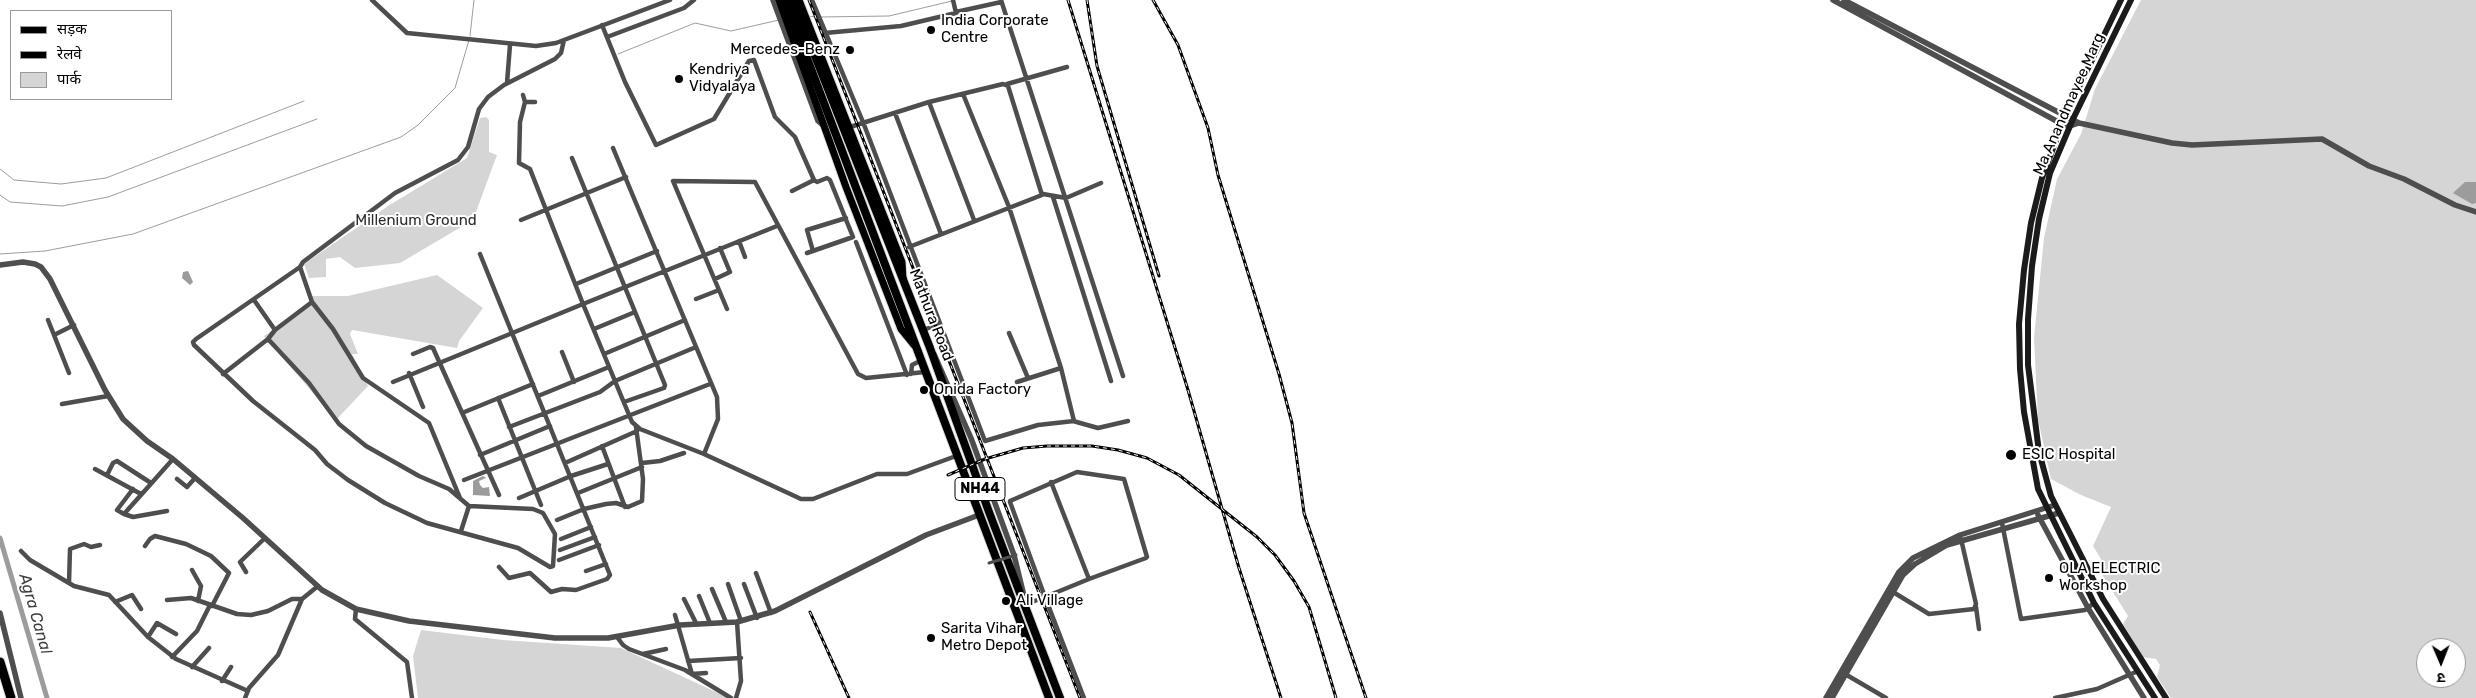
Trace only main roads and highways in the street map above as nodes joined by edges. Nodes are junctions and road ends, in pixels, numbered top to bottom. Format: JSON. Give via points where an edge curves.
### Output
{"nodes":[{"id":1,"x":779,"y":0,"type":"edge"},
{"id":2,"x":785,"y":0,"type":"edge"},
{"id":3,"x":792,"y":0,"type":"edge"},
{"id":4,"x":799,"y":0,"type":"edge"},
{"id":5,"x":2121,"y":0,"type":"edge"},
{"id":6,"x":2131,"y":0,"type":"edge"},
{"id":7,"x":903,"y":279,"type":"junction"},
{"id":8,"x":914,"y":345,"type":"junction"},
{"id":9,"x":0,"y":662,"type":"edge"},
{"id":10,"x":11,"y":698,"type":"edge"},
{"id":11,"x":1049,"y":698,"type":"edge"},
{"id":12,"x":1060,"y":698,"type":"edge"},
{"id":13,"x":2155,"y":698,"type":"edge"},
{"id":14,"x":2166,"y":698,"type":"edge"}],
"edges":[{"from":1,"to":8,"type":"main road","name":"Mathura Road","via":[[901,329]]},
{"from":2,"to":8,"type":"highway","name":"Mathura Road","number":"NH44"},
{"from":3,"to":7,"type":"highway","name":"Mathura Road","number":"NH44"},
{"from":4,"to":7,"type":"main road","name":"Mathura Road","via":[[902,262]]},
{"from":5,"to":13,"type":"main road","name":"Ma Anandmayee Marg","via":[[2065,116],[2042,178],[2030,223],[2019,324],[2024,412],[2038,489],[2094,603]]},
{"from":6,"to":14,"type":"main road","name":"Ma Anandmayee Marg","via":[[2050,173],[2039,218],[2028,319],[2028,365],[2046,484],[2103,598]]},
{"from":7,"to":12,"type":"highway","name":"Mathura Road","number":"NH44"},
{"from":8,"to":11,"type":"highway","name":"Mathura Road","number":"NH44"},
{"from":9,"to":10,"type":"highway"}]}
